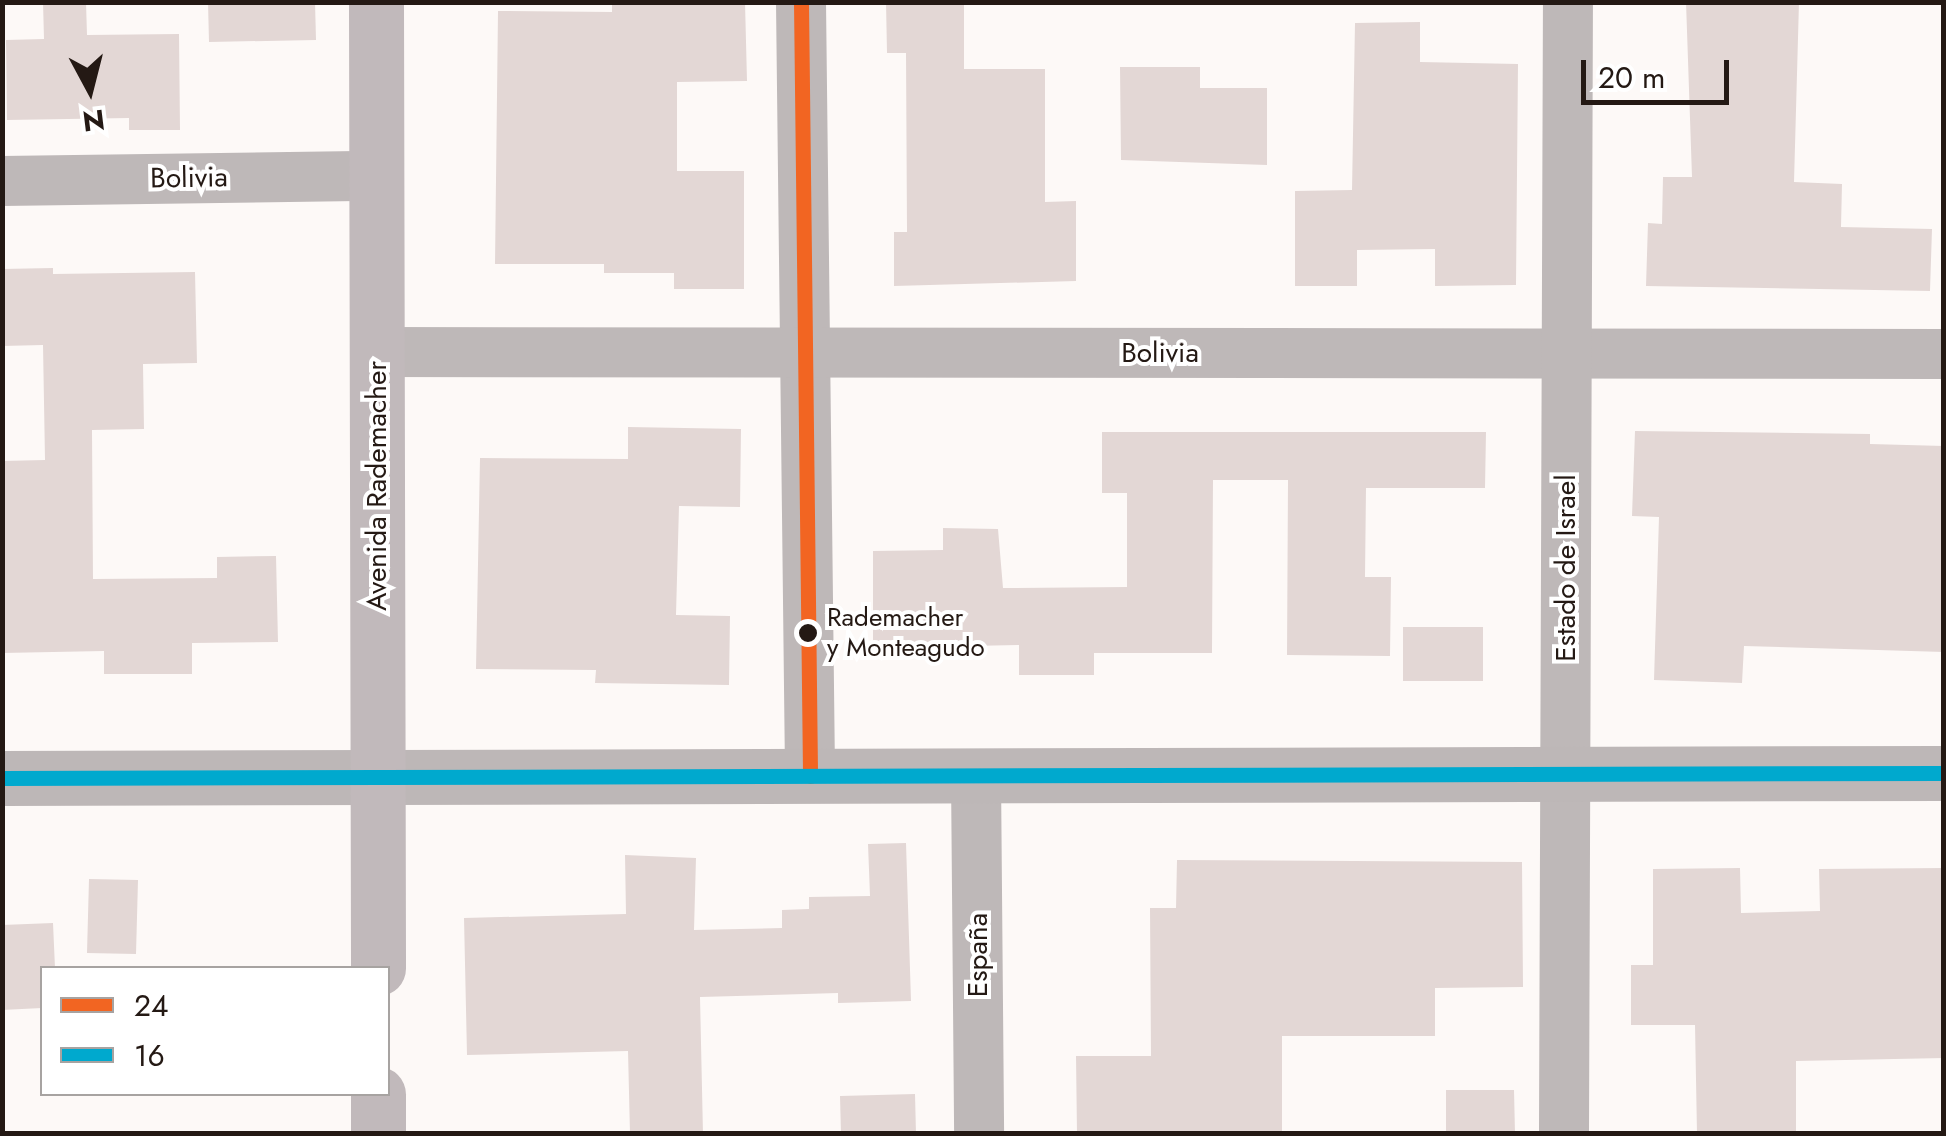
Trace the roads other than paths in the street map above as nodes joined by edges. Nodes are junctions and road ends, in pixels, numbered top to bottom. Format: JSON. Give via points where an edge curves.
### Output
{"nodes":[{"id":1,"x":376,"y":2,"type":"edge"},
{"id":2,"x":802,"y":2,"type":"edge"},
{"id":3,"x":1568,"y":2,"type":"edge"},
{"id":4,"x":376,"y":176,"type":"junction"},
{"id":5,"x":2,"y":181,"type":"edge"},
{"id":6,"x":377,"y":352,"type":"junction"},
{"id":7,"x":803,"y":352,"type":"junction"},
{"id":8,"x":1566,"y":354,"type":"junction"},
{"id":9,"x":1944,"y":354,"type":"edge"},
{"id":10,"x":1944,"y":773,"type":"edge"},
{"id":11,"x":1566,"y":774,"type":"junction"},
{"id":12,"x":378,"y":776,"type":"junction"},
{"id":13,"x":810,"y":776,"type":"junction"},
{"id":14,"x":976,"y":776,"type":"junction"},
{"id":15,"x":2,"y":778,"type":"edge"},
{"id":16,"x":378,"y":966,"type":"edge"},
{"id":17,"x":378,"y":1096,"type":"edge"},
{"id":18,"x":378,"y":1134,"type":"edge"},
{"id":19,"x":979,"y":1134,"type":"edge"},
{"id":20,"x":1564,"y":1134,"type":"edge"}],
"edges":[{"from":1,"to":4,"type":"main road","name":"Avenida Rademacher"},
{"from":2,"to":7,"type":"street"},
{"from":3,"to":8,"type":"street","name":"Estado de Israel"},
{"from":4,"to":5,"type":"street","name":"Bolivia"},
{"from":4,"to":6,"type":"main road","name":"Avenida Rademacher"},
{"from":6,"to":7,"type":"street","name":"Bolivia"},
{"from":6,"to":12,"type":"main road","name":"Avenida Rademacher"},
{"from":7,"to":8,"type":"street","name":"Bolivia"},
{"from":7,"to":13,"type":"street"},
{"from":8,"to":9,"type":"street","name":"Bolivia"},
{"from":8,"to":11,"type":"street","name":"Estado de Israel"},
{"from":10,"to":11,"type":"main road"},
{"from":11,"to":14,"type":"main road"},
{"from":11,"to":20,"type":"street","name":"Estado de Israel"},
{"from":12,"to":13,"type":"main road"},
{"from":12,"to":15,"type":"main road"},
{"from":12,"to":16,"type":"main road","name":"Avenida Rademacher"},
{"from":13,"to":14,"type":"main road"},
{"from":14,"to":19,"type":"street","name":"España"},
{"from":17,"to":18,"type":"main road"}]}
